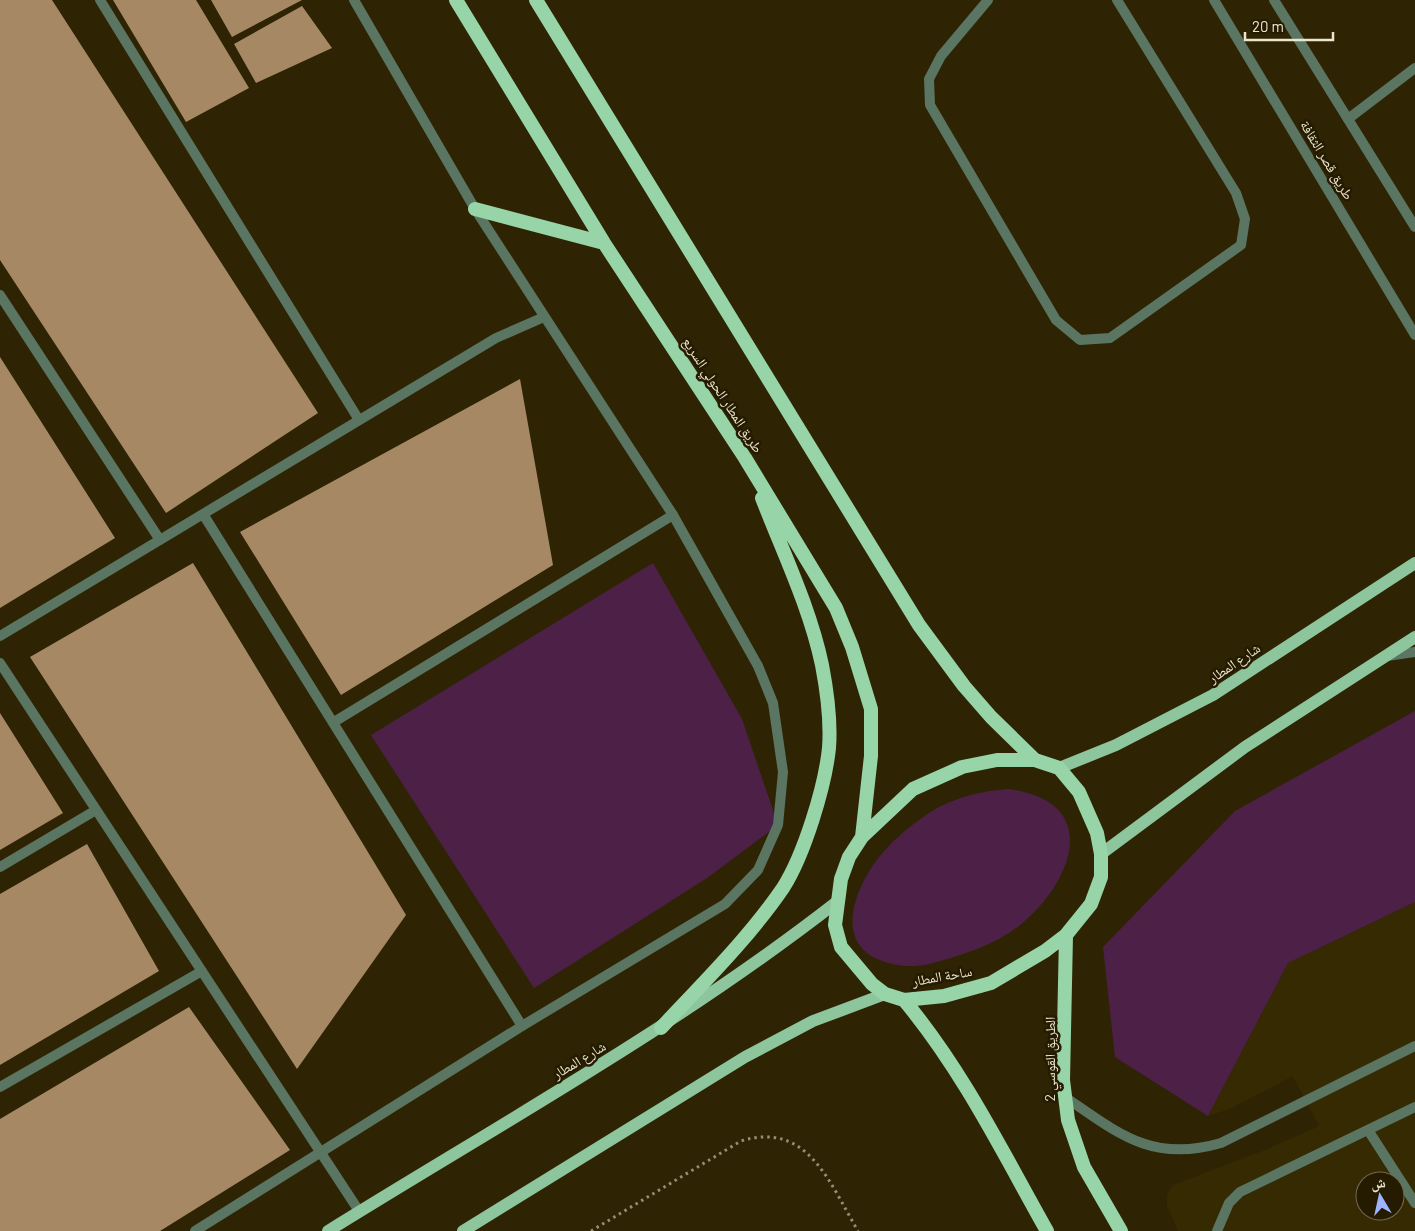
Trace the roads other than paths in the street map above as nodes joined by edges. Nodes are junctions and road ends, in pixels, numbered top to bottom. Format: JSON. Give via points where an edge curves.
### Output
{"nodes":[{"id":1,"x":100,"y":0,"type":"edge"},
{"id":2,"x":354,"y":0,"type":"edge"},
{"id":3,"x":456,"y":0,"type":"edge"},
{"id":4,"x":536,"y":0,"type":"edge"},
{"id":5,"x":988,"y":0,"type":"edge"},
{"id":6,"x":1117,"y":0,"type":"edge"},
{"id":7,"x":1214,"y":0,"type":"edge"},
{"id":8,"x":1274,"y":0,"type":"edge"},
{"id":9,"x":1415,"y":68,"type":"edge"},
{"id":10,"x":1348,"y":119,"type":"junction"},
{"id":11,"x":475,"y":209,"type":"junction"},
{"id":12,"x":1415,"y":227,"type":"edge"},
{"id":13,"x":604,"y":243,"type":"junction"},
{"id":14,"x":0,"y":295,"type":"edge"},
{"id":15,"x":544,"y":317,"type":"junction"},
{"id":16,"x":1415,"y":335,"type":"edge"},
{"id":17,"x":359,"y":420,"type":"junction"},
{"id":18,"x":746,"y":458,"type":"junction"},
{"id":19,"x":203,"y":514,"type":"junction"},
{"id":20,"x":672,"y":514,"type":"junction"},
{"id":21,"x":160,"y":540,"type":"junction"},
{"id":22,"x":1415,"y":563,"type":"edge"},
{"id":23,"x":0,"y":636,"type":"edge"},
{"id":24,"x":1415,"y":637,"type":"edge"},
{"id":25,"x":1415,"y":652,"type":"edge"},
{"id":26,"x":1384,"y":656,"type":"junction"},
{"id":27,"x":0,"y":663,"type":"edge"},
{"id":28,"x":334,"y":722,"type":"junction"},
{"id":29,"x":1035,"y":760,"type":"junction"},
{"id":30,"x":1058,"y":768,"type":"junction"},
{"id":31,"x":96,"y":810,"type":"junction"},
{"id":32,"x":862,"y":837,"type":"junction"},
{"id":33,"x":1100,"y":854,"type":"junction"},
{"id":34,"x":0,"y":867,"type":"edge"},
{"id":35,"x":838,"y":902,"type":"junction"},
{"id":36,"x":1066,"y":934,"type":"junction"},
{"id":37,"x":202,"y":971,"type":"junction"},
{"id":38,"x":885,"y":994,"type":"junction"},
{"id":39,"x":904,"y":1000,"type":"junction"},
{"id":40,"x":522,"y":1026,"type":"junction"},
{"id":41,"x":661,"y":1028,"type":"junction"},
{"id":42,"x":1415,"y":1046,"type":"edge"},
{"id":43,"x":0,"y":1087,"type":"edge"},
{"id":44,"x":1065,"y":1097,"type":"junction"},
{"id":45,"x":1415,"y":1107,"type":"edge"},
{"id":46,"x":1368,"y":1130,"type":"junction"},
{"id":47,"x":321,"y":1152,"type":"junction"},
{"id":48,"x":1415,"y":1202,"type":"edge"},
{"id":49,"x":359,"y":1211,"type":"junction"},
{"id":50,"x":196,"y":1231,"type":"edge"},
{"id":51,"x":328,"y":1231,"type":"edge"},
{"id":52,"x":463,"y":1231,"type":"edge"},
{"id":53,"x":1047,"y":1231,"type":"edge"},
{"id":54,"x":1121,"y":1231,"type":"edge"},
{"id":55,"x":1218,"y":1231,"type":"edge"}],
"edges":[{"from":1,"to":17,"type":"street"},
{"from":2,"to":11,"type":"street"},
{"from":3,"to":13,"type":"highway","name":"طريق المطار الحولي السريع"},
{"from":4,"to":29,"type":"highway","via":[[919,625],[964,686]]},
{"from":5,"to":6,"type":"street","via":[[941,56],[929,80],[930,105],[1056,320],[1080,340],[1110,338],[1241,245],[1245,219],[1236,193]]},
{"from":7,"to":16,"type":"street","name":"طريق قصر الثقافة"},
{"from":8,"to":10,"type":"street"},
{"from":9,"to":10,"type":"street"},
{"from":10,"to":12,"type":"street"},
{"from":11,"to":13,"type":"highway"},
{"from":11,"to":15,"type":"street"},
{"from":13,"to":18,"type":"highway","name":"طريق المطار الحولي السريع"},
{"from":14,"to":21,"type":"street"},
{"from":15,"to":17,"type":"street","via":[[496,338]]},
{"from":15,"to":20,"type":"street"},
{"from":17,"to":19,"type":"street"},
{"from":18,"to":32,"type":"highway","name":"طريق المطار الحولي السريع","via":[[836,608],[871,709],[871,756]]},
{"from":18,"to":41,"type":"highway","via":[[812,624],[828,704],[829,748],[807,836],[784,886],[742,942]]},
{"from":19,"to":21,"type":"street"},
{"from":19,"to":28,"type":"street"},
{"from":20,"to":28,"type":"street"},
{"from":20,"to":40,"type":"street","via":[[758,666],[773,703],[783,772],[778,824],[758,870],[725,904]]},
{"from":21,"to":23,"type":"street"},
{"from":22,"to":30,"type":"main road","name":"شارع المطار","via":[[1213,695],[1125,741]]},
{"from":24,"to":26,"type":"main road"},
{"from":25,"to":26,"type":"street"},
{"from":26,"to":33,"type":"main road","via":[[1245,747]]},
{"from":27,"to":31,"type":"street"},
{"from":28,"to":40,"type":"street"},
{"from":29,"to":30,"type":"highway","name":"ساحة المطار"},
{"from":29,"to":32,"type":"highway","name":"ساحة المطار","via":[[997,760],[954,771],[913,789]]},
{"from":30,"to":33,"type":"highway","name":"ساحة المطار","via":[[1082,798],[1097,832]]},
{"from":31,"to":34,"type":"street"},
{"from":31,"to":37,"type":"street"},
{"from":32,"to":35,"type":"highway","name":"ساحة المطار","via":[[849,857]]},
{"from":33,"to":36,"type":"highway","name":"ساحة المطار","via":[[1101,876],[1091,904]]},
{"from":35,"to":38,"type":"highway","name":"ساحة المطار","via":[[834,925],[841,947],[872,984]]},
{"from":35,"to":41,"type":"main road","name":"شارع المطار"},
{"from":36,"to":39,"type":"highway","name":"ساحة المطار","via":[[1045,951],[990,983],[944,996]]},
{"from":36,"to":44,"type":"highway","name":"الطريق القوسي 2"},
{"from":37,"to":43,"type":"street"},
{"from":37,"to":47,"type":"street"},
{"from":38,"to":39,"type":"highway","name":"ساحة المطار"},
{"from":38,"to":52,"type":"main road","via":[[813,1021],[745,1056]]},
{"from":39,"to":53,"type":"highway","via":[[964,1080]]},
{"from":40,"to":47,"type":"street"},
{"from":41,"to":49,"type":"main road","name":"شارع المطار"},
{"from":42,"to":44,"type":"street","via":[[1221,1143],[1204,1148],[1167,1149],[1132,1141]]},
{"from":44,"to":54,"type":"highway","name":"الطريق القوسي 2","via":[[1068,1120],[1084,1167]]},
{"from":45,"to":46,"type":"street"},
{"from":46,"to":48,"type":"street"},
{"from":46,"to":55,"type":"street","via":[[1240,1192],[1229,1203]]},
{"from":47,"to":49,"type":"street"},
{"from":47,"to":50,"type":"street"},
{"from":49,"to":51,"type":"main road","name":"شارع المطار"}]}
